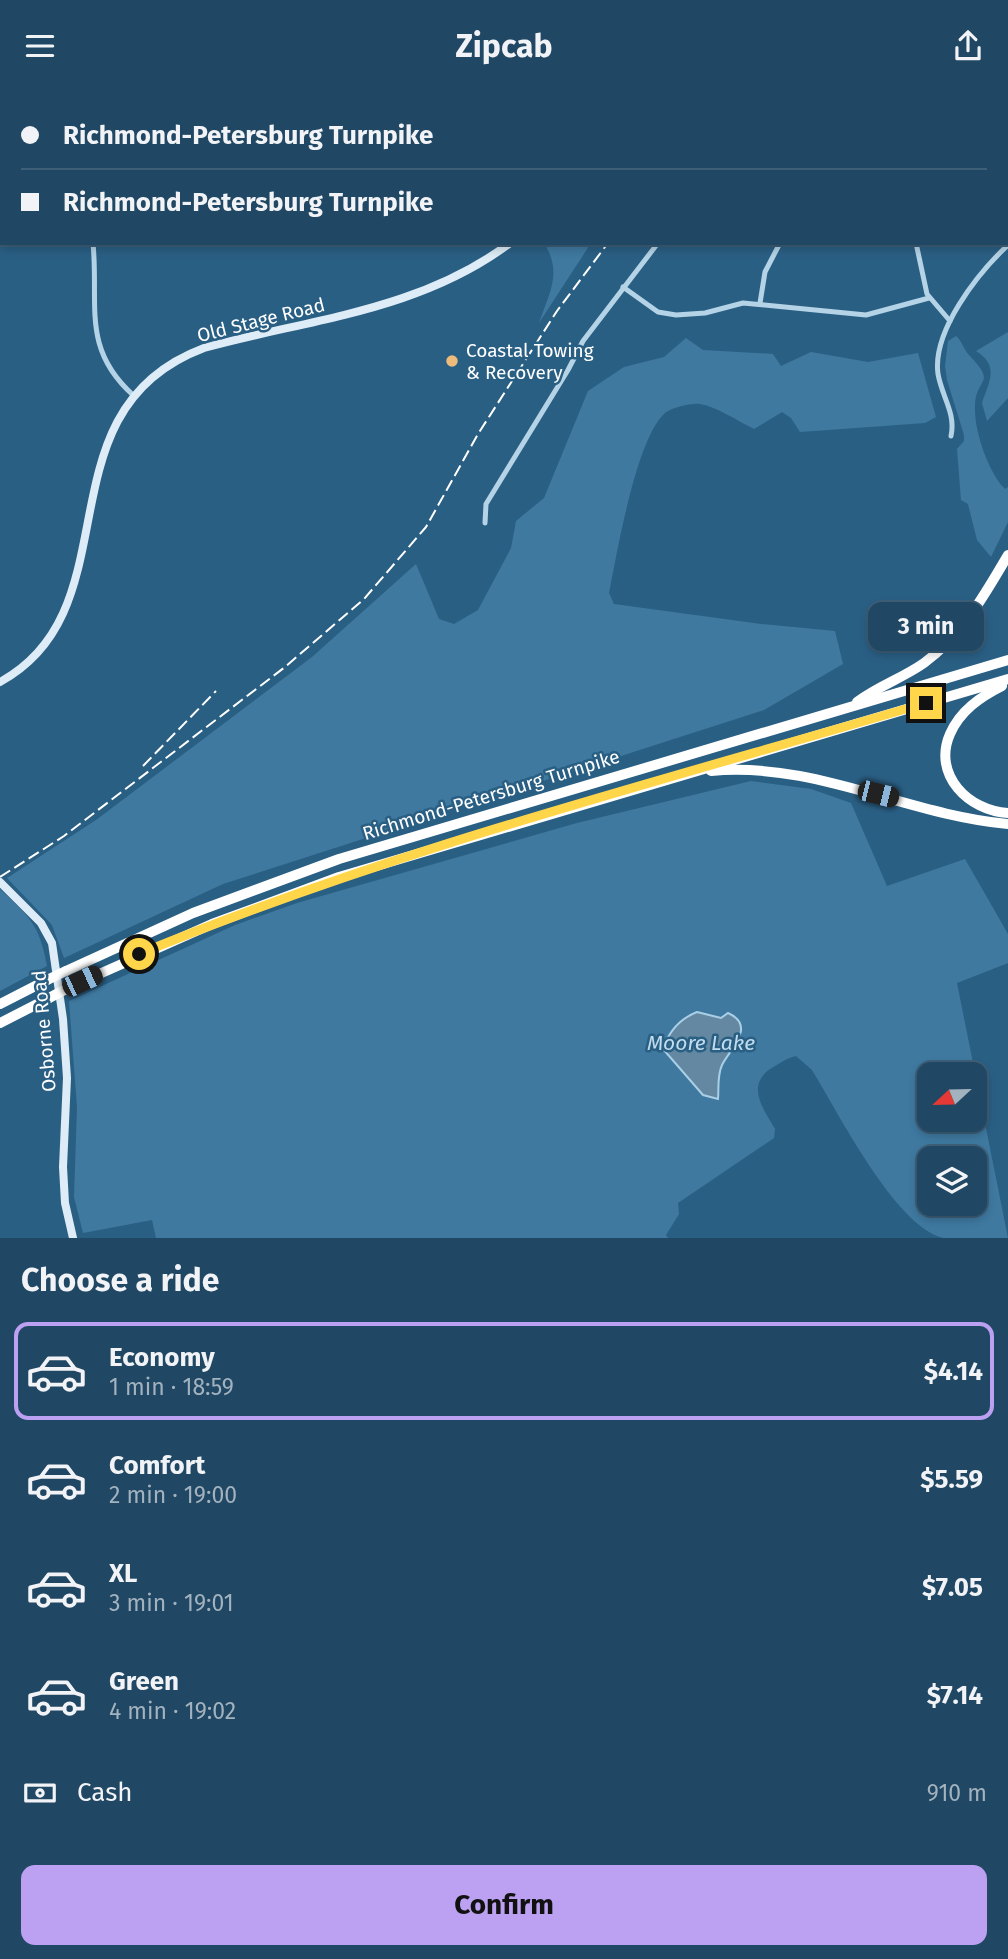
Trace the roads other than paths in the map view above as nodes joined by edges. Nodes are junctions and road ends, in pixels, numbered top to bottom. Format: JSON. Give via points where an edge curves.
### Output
{"nodes":[{"id":1,"x":93,"y":245,"type":"edge"},
{"id":2,"x":507,"y":245,"type":"edge"},
{"id":3,"x":656,"y":245,"type":"edge"},
{"id":4,"x":779,"y":245,"type":"edge"},
{"id":5,"x":916,"y":245,"type":"edge"},
{"id":6,"x":1008,"y":245,"type":"edge"},
{"id":7,"x":623,"y":287,"type":"junction"},
{"id":8,"x":929,"y":298,"type":"junction"},
{"id":9,"x":760,"y":303,"type":"junction"},
{"id":10,"x":950,"y":321,"type":"junction"},
{"id":11,"x":134,"y":395,"type":"junction"},
{"id":12,"x":951,"y":436,"type":"dead end"},
{"id":13,"x":485,"y":523,"type":"dead end"},
{"id":14,"x":1008,"y":555,"type":"edge"},
{"id":15,"x":1008,"y":660,"type":"edge"},
{"id":16,"x":1008,"y":681,"type":"edge"},
{"id":17,"x":0,"y":682,"type":"edge"},
{"id":18,"x":851,"y":706,"type":"junction"},
{"id":19,"x":690,"y":773,"type":"junction"},
{"id":20,"x":1008,"y":813,"type":"edge"},
{"id":21,"x":1008,"y":824,"type":"edge"},
{"id":22,"x":0,"y":882,"type":"edge"},
{"id":23,"x":0,"y":1003,"type":"edge"},
{"id":24,"x":0,"y":1023,"type":"edge"},
{"id":25,"x":73,"y":1238,"type":"edge"}],
"edges":[{"from":1,"to":11,"type":"street","via":[[96,338],[111,370]]},
{"from":2,"to":11,"type":"street","name":"Old Stage Road","via":[[471,271],[414,296],[186,355],[154,374]]},
{"from":3,"to":7,"type":"street"},
{"from":4,"to":9,"type":"street","via":[[765,272]]},
{"from":5,"to":8,"type":"street"},
{"from":6,"to":10,"type":"street"},
{"from":7,"to":9,"type":"street","via":[[658,312],[676,315],[705,313],[735,303]]},
{"from":7,"to":13,"type":"street","via":[[583,341],[486,504]]},
{"from":8,"to":9,"type":"street","via":[[866,315]]},
{"from":8,"to":10,"type":"street"},
{"from":10,"to":12,"type":"street","via":[[937,361],[940,385],[953,416]]},
{"from":11,"to":17,"type":"street","name":"Old Stage Road","via":[[106,443],[77,570],[60,620],[38,653]]},
{"from":14,"to":18,"type":"highway","via":[[970,617],[942,648]]},
{"from":15,"to":18,"type":"highway","name":"Richmond-Petersburg Turnpike"},
{"from":16,"to":19,"type":"highway","name":"Richmond-Petersburg Turnpike"},
{"from":16,"to":20,"type":"highway","via":[[964,713],[948,738],[946,756],[953,783],[964,797],[981,808]]},
{"from":18,"to":23,"type":"highway","name":"Richmond-Petersburg Turnpike","bridge":true,"via":[[313,867],[170,922]]},
{"from":19,"to":21,"type":"highway","via":[[774,771]]},
{"from":19,"to":24,"type":"highway","name":"Richmond-Petersburg Turnpike","bridge":true,"via":[[306,888],[139,954]]},
{"from":22,"to":25,"type":"street","name":"Osborne Road","via":[[41,923],[52,943],[67,1078],[62,1167]]}]}
